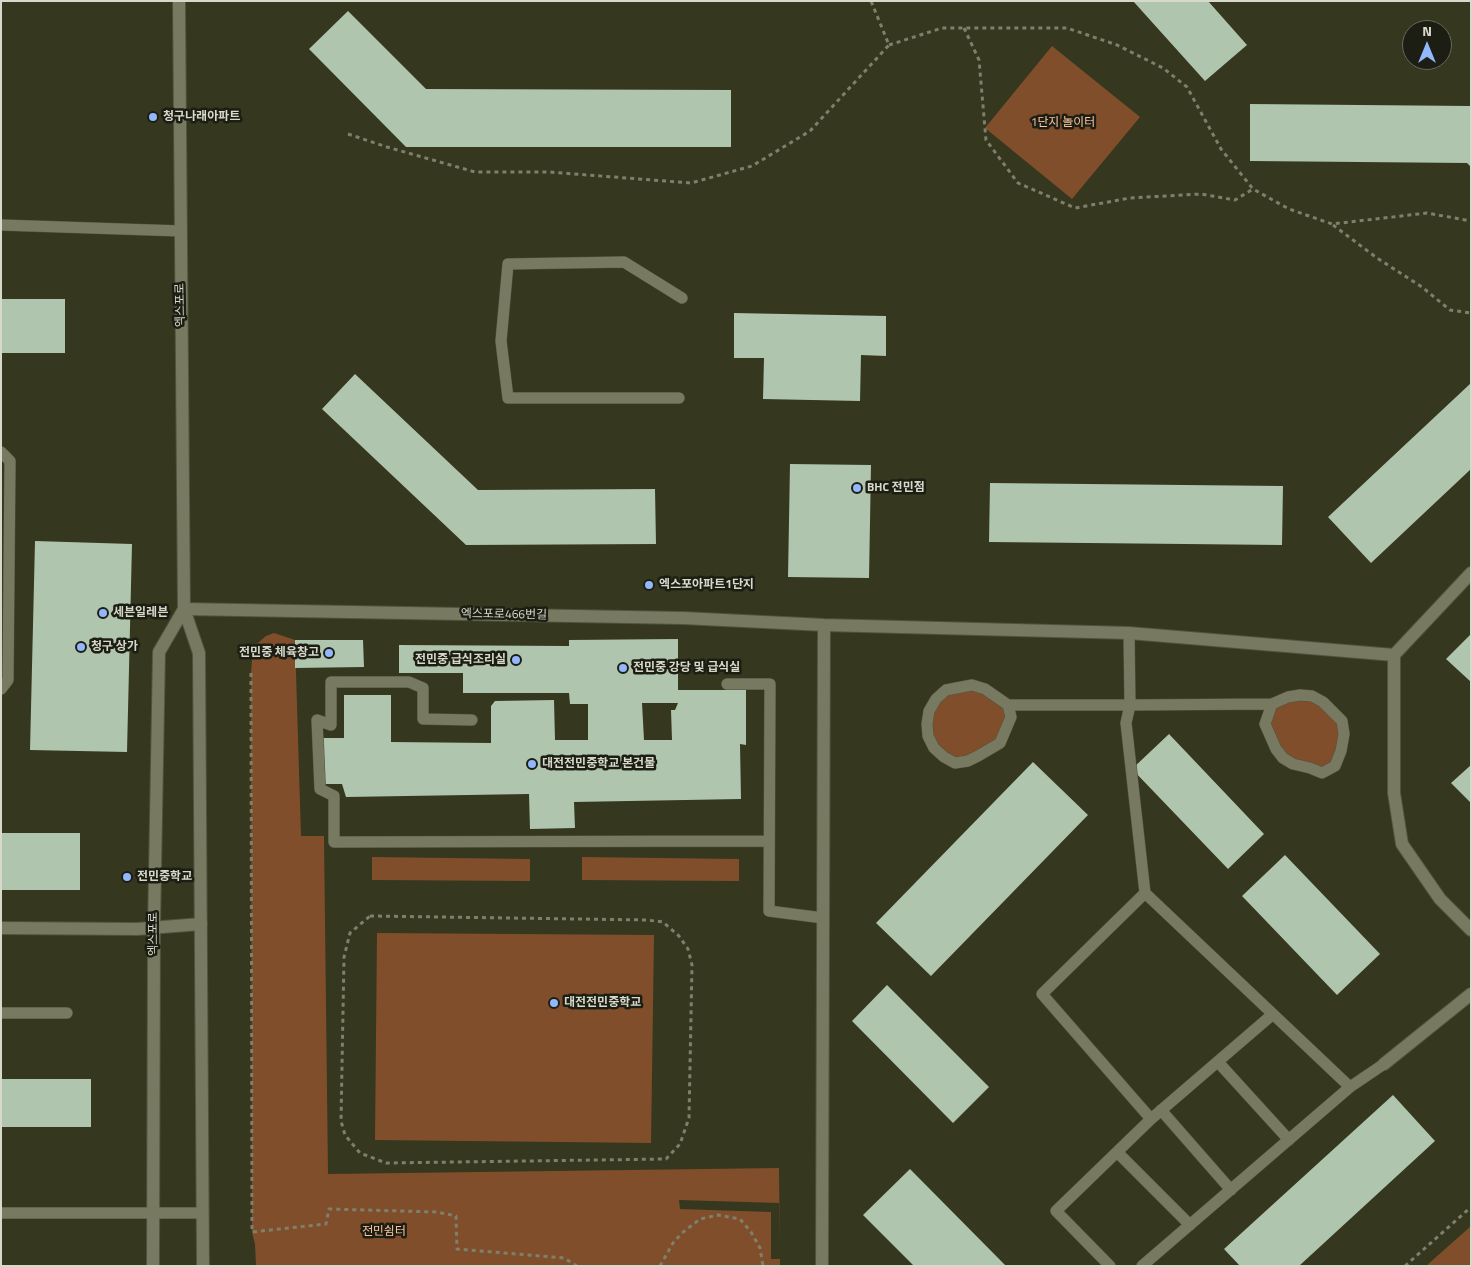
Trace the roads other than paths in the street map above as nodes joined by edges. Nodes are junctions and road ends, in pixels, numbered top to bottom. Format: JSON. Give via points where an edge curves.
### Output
{"nodes":[{"id":1,"x":179,"y":1,"type":"edge"},
{"id":2,"x":1,"y":225,"type":"edge"},
{"id":3,"x":180,"y":231,"type":"junction"},
{"id":4,"x":682,"y":298,"type":"dead end"},
{"id":5,"x":679,"y":398,"type":"dead end"},
{"id":6,"x":1,"y":452,"type":"edge"},
{"id":7,"x":6,"y":490,"type":"edge"},
{"id":8,"x":1471,"y":573,"type":"edge"},
{"id":9,"x":184,"y":609,"type":"junction"},
{"id":10,"x":824,"y":625,"type":"junction"},
{"id":11,"x":1129,"y":633,"type":"junction"},
{"id":12,"x":1394,"y":656,"type":"junction"},
{"id":13,"x":4,"y":683,"type":"edge"},
{"id":14,"x":727,"y":684,"type":"dead end"},
{"id":15,"x":1272,"y":704,"type":"junction"},
{"id":16,"x":1008,"y":705,"type":"junction"},
{"id":17,"x":1130,"y":705,"type":"junction"},
{"id":18,"x":472,"y":720,"type":"dead end"},
{"id":19,"x":769,"y":841,"type":"junction"},
{"id":20,"x":1145,"y":893,"type":"junction"},
{"id":21,"x":824,"y":918,"type":"junction"},
{"id":22,"x":201,"y":924,"type":"junction"},
{"id":23,"x":154,"y":927,"type":"junction"},
{"id":24,"x":1,"y":928,"type":"edge"},
{"id":25,"x":1471,"y":930,"type":"edge"},
{"id":26,"x":1471,"y":994,"type":"edge"},
{"id":27,"x":1,"y":1013,"type":"edge"},
{"id":28,"x":67,"y":1013,"type":"dead end"},
{"id":29,"x":1273,"y":1014,"type":"junction"},
{"id":30,"x":1218,"y":1062,"type":"junction"},
{"id":31,"x":1384,"y":1064,"type":"joint"},
{"id":32,"x":1350,"y":1087,"type":"junction"},
{"id":33,"x":1161,"y":1110,"type":"junction"},
{"id":34,"x":1150,"y":1119,"type":"junction"},
{"id":35,"x":1288,"y":1140,"type":"junction"},
{"id":36,"x":1117,"y":1152,"type":"junction"},
{"id":37,"x":1231,"y":1190,"type":"junction"},
{"id":38,"x":1,"y":1213,"type":"edge"},
{"id":39,"x":153,"y":1213,"type":"junction"},
{"id":40,"x":202,"y":1213,"type":"junction"},
{"id":41,"x":1190,"y":1225,"type":"junction"},
{"id":42,"x":153,"y":1266,"type":"edge"},
{"id":43,"x":203,"y":1266,"type":"edge"},
{"id":44,"x":822,"y":1266,"type":"edge"},
{"id":45,"x":1110,"y":1266,"type":"edge"},
{"id":46,"x":1142,"y":1266,"type":"edge"}],
"edges":[{"from":1,"to":3,"type":"street","name":"엑스포로"},
{"from":2,"to":3,"type":"lane"},
{"from":3,"to":9,"type":"street","name":"엑스포로"},
{"from":4,"to":5,"type":"lane","via":[[624,262],[508,264],[500,341],[508,398]]},
{"from":6,"to":7,"type":"lane","via":[[10,461]]},
{"from":7,"to":13,"type":"lane"},
{"from":8,"to":12,"type":"street"},
{"from":9,"to":10,"type":"street","name":"엑스포로466번길","via":[[683,618]]},
{"from":9,"to":22,"type":"street","name":"엑스포로","via":[[199,653]]},
{"from":9,"to":23,"type":"street","name":"엑스포로","via":[[159,652]]},
{"from":10,"to":11,"type":"street","name":"엑스포로466번길"},
{"from":10,"to":21,"type":"street"},
{"from":11,"to":12,"type":"street","name":"엑스포로466번길"},
{"from":11,"to":17,"type":"lane"},
{"from":12,"to":25,"type":"street","via":[[1394,793],[1402,844],[1440,899]]},
{"from":14,"to":19,"type":"lane","via":[[770,684]]},
{"from":15,"to":15,"type":"lane","via":[[1288,698],[1312,696],[1331,710],[1342,721],[1344,734],[1335,766],[1322,773],[1283,758],[1265,724]]},
{"from":15,"to":17,"type":"lane"},
{"from":16,"to":16,"type":"lane","via":[[985,689],[972,685],[946,690],[929,711],[928,736],[944,757],[955,763],[968,761],[1000,743],[1011,718]]},
{"from":16,"to":17,"type":"lane"},
{"from":17,"to":20,"type":"lane","via":[[1126,723]]},
{"from":18,"to":19,"type":"lane","via":[[423,719],[423,688],[408,682],[331,682],[331,725],[317,720],[320,789],[334,796],[334,842]]},
{"from":19,"to":21,"type":"lane","via":[[769,911]]},
{"from":20,"to":29,"type":"lane"},
{"from":20,"to":34,"type":"lane","via":[[1042,994]]},
{"from":21,"to":44,"type":"street"},
{"from":22,"to":23,"type":"street"},
{"from":22,"to":40,"type":"street","name":"엑스포로"},
{"from":23,"to":24,"type":"street"},
{"from":23,"to":39,"type":"street","name":"엑스포로"},
{"from":26,"to":31,"type":"street"},
{"from":27,"to":28,"type":"lane"},
{"from":29,"to":30,"type":"lane"},
{"from":29,"to":32,"type":"lane"},
{"from":30,"to":33,"type":"lane"},
{"from":30,"to":35,"type":"lane"},
{"from":31,"to":32,"type":"lane"},
{"from":32,"to":35,"type":"lane"},
{"from":33,"to":34,"type":"lane"},
{"from":33,"to":37,"type":"lane"},
{"from":34,"to":36,"type":"lane"},
{"from":35,"to":37,"type":"lane"},
{"from":36,"to":41,"type":"lane"},
{"from":36,"to":45,"type":"lane","via":[[1056,1211]]},
{"from":37,"to":41,"type":"lane"},
{"from":38,"to":39,"type":"lane"},
{"from":39,"to":40,"type":"lane"},
{"from":39,"to":42,"type":"street","name":"엑스포로"},
{"from":40,"to":43,"type":"street","name":"엑스포로"},
{"from":41,"to":46,"type":"lane"}]}
